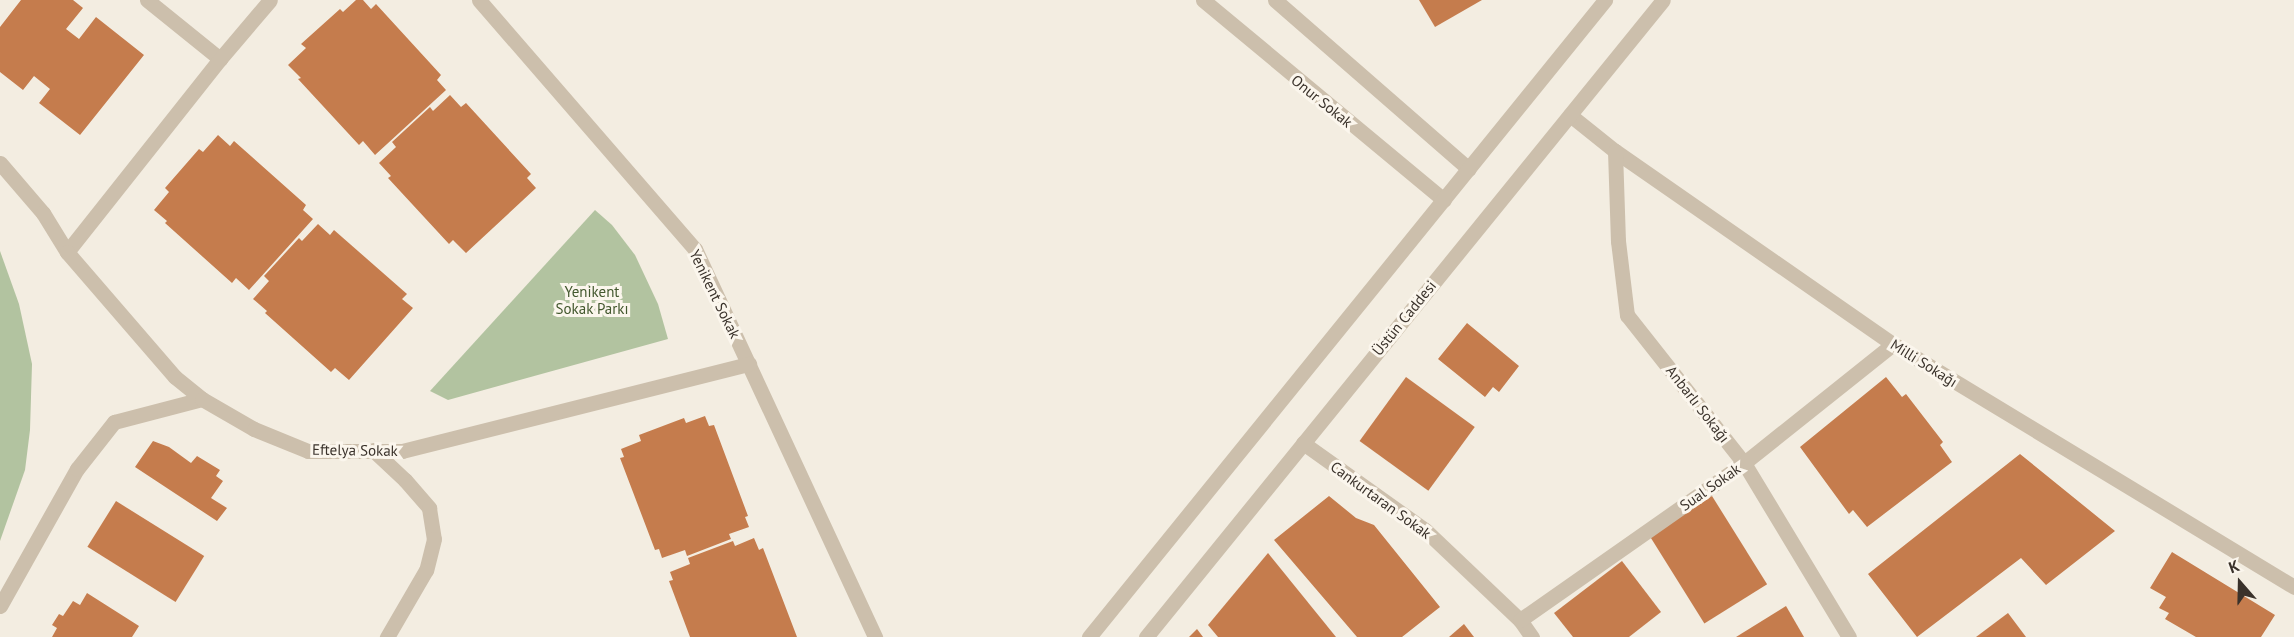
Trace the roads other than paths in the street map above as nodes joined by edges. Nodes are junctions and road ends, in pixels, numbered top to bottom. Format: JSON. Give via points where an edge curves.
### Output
{"nodes":[{"id":1,"x":147,"y":0,"type":"edge"},
{"id":2,"x":270,"y":0,"type":"edge"},
{"id":3,"x":479,"y":0,"type":"edge"},
{"id":4,"x":1203,"y":0,"type":"edge"},
{"id":5,"x":1275,"y":0,"type":"edge"},
{"id":6,"x":1605,"y":0,"type":"edge"},
{"id":7,"x":1663,"y":0,"type":"edge"},
{"id":8,"x":220,"y":59,"type":"junction"},
{"id":9,"x":1570,"y":115,"type":"junction"},
{"id":10,"x":1614,"y":151,"type":"junction"},
{"id":11,"x":0,"y":163,"type":"edge"},
{"id":12,"x":1469,"y":169,"type":"junction"},
{"id":13,"x":1444,"y":200,"type":"junction"},
{"id":14,"x":68,"y":252,"type":"junction"},
{"id":15,"x":1893,"y":344,"type":"junction"},
{"id":16,"x":748,"y":364,"type":"junction"},
{"id":17,"x":202,"y":399,"type":"junction"},
{"id":18,"x":1303,"y":443,"type":"junction"},
{"id":19,"x":373,"y":450,"type":"junction"},
{"id":20,"x":1744,"y":464,"type":"junction"},
{"id":21,"x":2294,"y":587,"type":"edge"},
{"id":22,"x":0,"y":606,"type":"edge"},
{"id":23,"x":1520,"y":620,"type":"junction"},
{"id":24,"x":387,"y":637,"type":"edge"},
{"id":25,"x":875,"y":637,"type":"edge"},
{"id":26,"x":1089,"y":637,"type":"edge"},
{"id":27,"x":1146,"y":637,"type":"edge"},
{"id":28,"x":1532,"y":637,"type":"edge"},
{"id":29,"x":1849,"y":637,"type":"edge"}],
"edges":[{"from":1,"to":8,"type":"street"},
{"from":2,"to":8,"type":"street"},
{"from":3,"to":16,"type":"street","name":"Yenikent Sokak","via":[[695,249]]},
{"from":4,"to":13,"type":"street","name":"Onur Sokak"},
{"from":5,"to":12,"type":"street"},
{"from":6,"to":12,"type":"street"},
{"from":7,"to":9,"type":"street","name":"Üstün Caddesi"},
{"from":8,"to":14,"type":"street"},
{"from":9,"to":10,"type":"street","name":"Milli Sokağı"},
{"from":9,"to":18,"type":"street","name":"Üstün Caddesi"},
{"from":10,"to":15,"type":"street","name":"Milli Sokağı"},
{"from":10,"to":20,"type":"street","name":"Anbarlı Sokağı","via":[[1618,241],[1627,315]]},
{"from":11,"to":14,"type":"street","name":"Eftelya Sokak","via":[[43,213]]},
{"from":12,"to":13,"type":"street"},
{"from":13,"to":26,"type":"street"},
{"from":14,"to":17,"type":"street","name":"Eftelya Sokak","via":[[175,377]]},
{"from":15,"to":20,"type":"street","name":"Sual Sokak"},
{"from":15,"to":21,"type":"street","name":"Milli Sokağı"},
{"from":16,"to":19,"type":"street","name":"Eftelya Sokak","via":[[402,451]]},
{"from":16,"to":25,"type":"street","name":"Yenikent Sokak"},
{"from":17,"to":19,"type":"street","name":"Eftelya Sokak","via":[[254,429],[308,451]]},
{"from":17,"to":22,"type":"street","via":[[114,422],[77,469]]},
{"from":18,"to":23,"type":"street","name":"Cankurtaran Sokak","via":[[1425,530]]},
{"from":18,"to":27,"type":"street","name":"Üstün Caddesi"},
{"from":19,"to":24,"type":"street","via":[[429,508],[434,539],[426,570]]},
{"from":20,"to":23,"type":"street","name":"Sual Sokak"},
{"from":20,"to":29,"type":"street","name":"Anbarlı Sokağı"},
{"from":23,"to":28,"type":"street","name":"Cankurtaran Sokak"}]}
